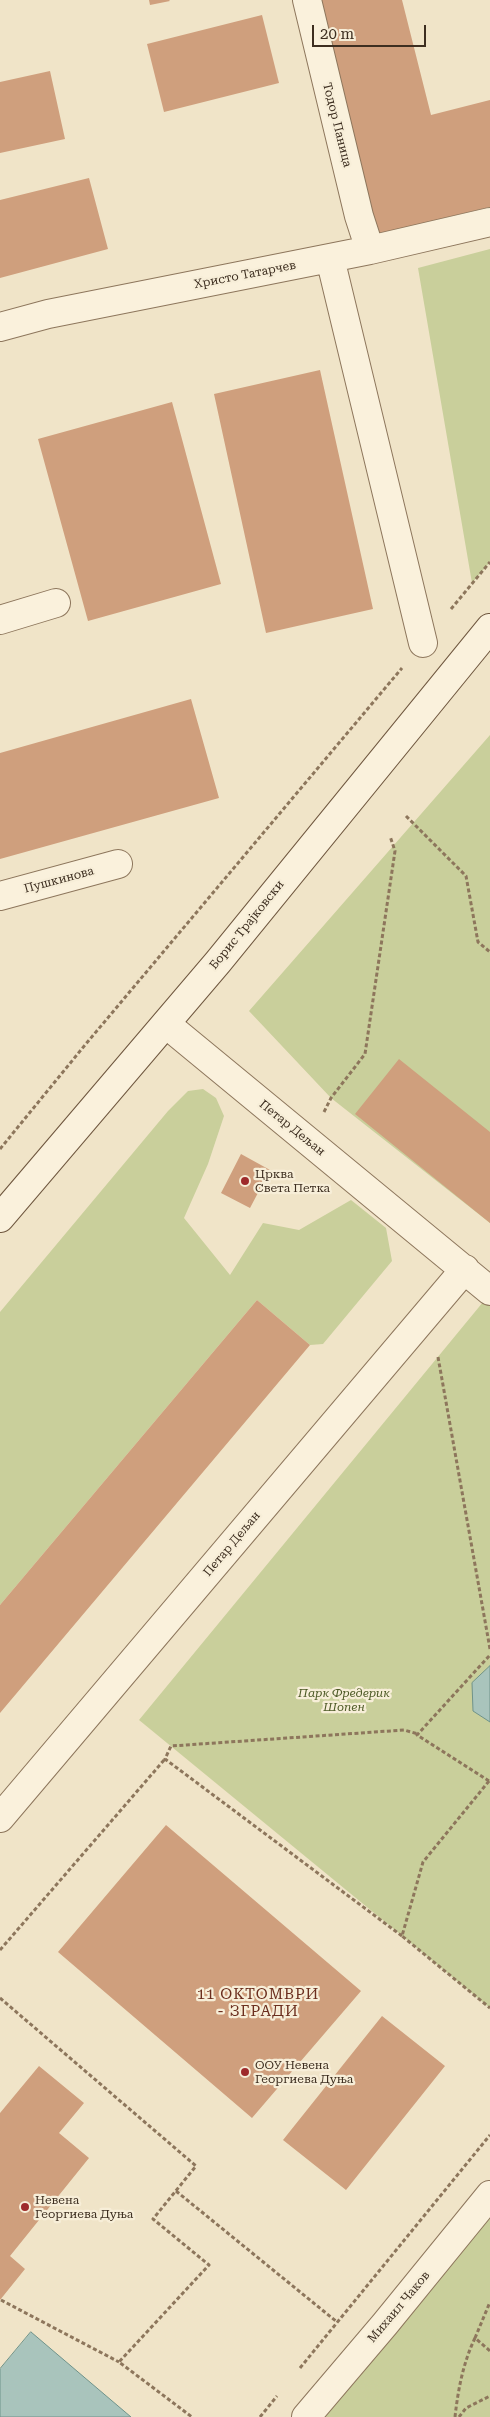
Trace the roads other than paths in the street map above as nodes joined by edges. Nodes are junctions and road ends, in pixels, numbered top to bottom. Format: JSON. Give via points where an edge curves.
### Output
{"nodes":[{"id":1,"x":307,"y":0,"type":"edge"},
{"id":2,"x":490,"y":222,"type":"edge"},
{"id":3,"x":370,"y":250,"type":"junction"},
{"id":4,"x":330,"y":258,"type":"junction"},
{"id":5,"x":0,"y":327,"type":"edge"},
{"id":6,"x":56,"y":603,"type":"dead end"},
{"id":7,"x":0,"y":620,"type":"edge"},
{"id":8,"x":490,"y":628,"type":"edge"},
{"id":9,"x":424,"y":642,"type":"road end"},
{"id":10,"x":118,"y":864,"type":"dead end"},
{"id":11,"x":0,"y":896,"type":"edge"},
{"id":12,"x":166,"y":1024,"type":"junction"},
{"id":13,"x":0,"y":1218,"type":"edge"},
{"id":14,"x":465,"y":1269,"type":"junction"},
{"id":15,"x":490,"y":1291,"type":"edge"},
{"id":16,"x":0,"y":1818,"type":"edge"},
{"id":17,"x":490,"y":2195,"type":"edge"},
{"id":18,"x":306,"y":2417,"type":"edge"}],
"edges":[{"from":1,"to":3,"type":"street","name":"Тодор Паница"},
{"from":2,"to":3,"type":"street","name":"Христо Татарчев"},
{"from":3,"to":4,"type":"street","name":"Христо Татарчев"},
{"from":4,"to":5,"type":"street","name":"Христо Татарчев","via":[[48,314]]},
{"from":4,"to":9,"type":"street"},
{"from":6,"to":7,"type":"street"},
{"from":8,"to":12,"type":"street","name":"Борис Трајковски"},
{"from":10,"to":11,"type":"street","name":"Пушкинова"},
{"from":12,"to":13,"type":"street","name":"Борис Трајковски"},
{"from":12,"to":14,"type":"street","name":"Петар Дељан"},
{"from":14,"to":15,"type":"street","name":"Петар Дељан"},
{"from":14,"to":16,"type":"street","name":"Петар Дељан"},
{"from":17,"to":18,"type":"street","name":"Михаил Чаков"}]}
